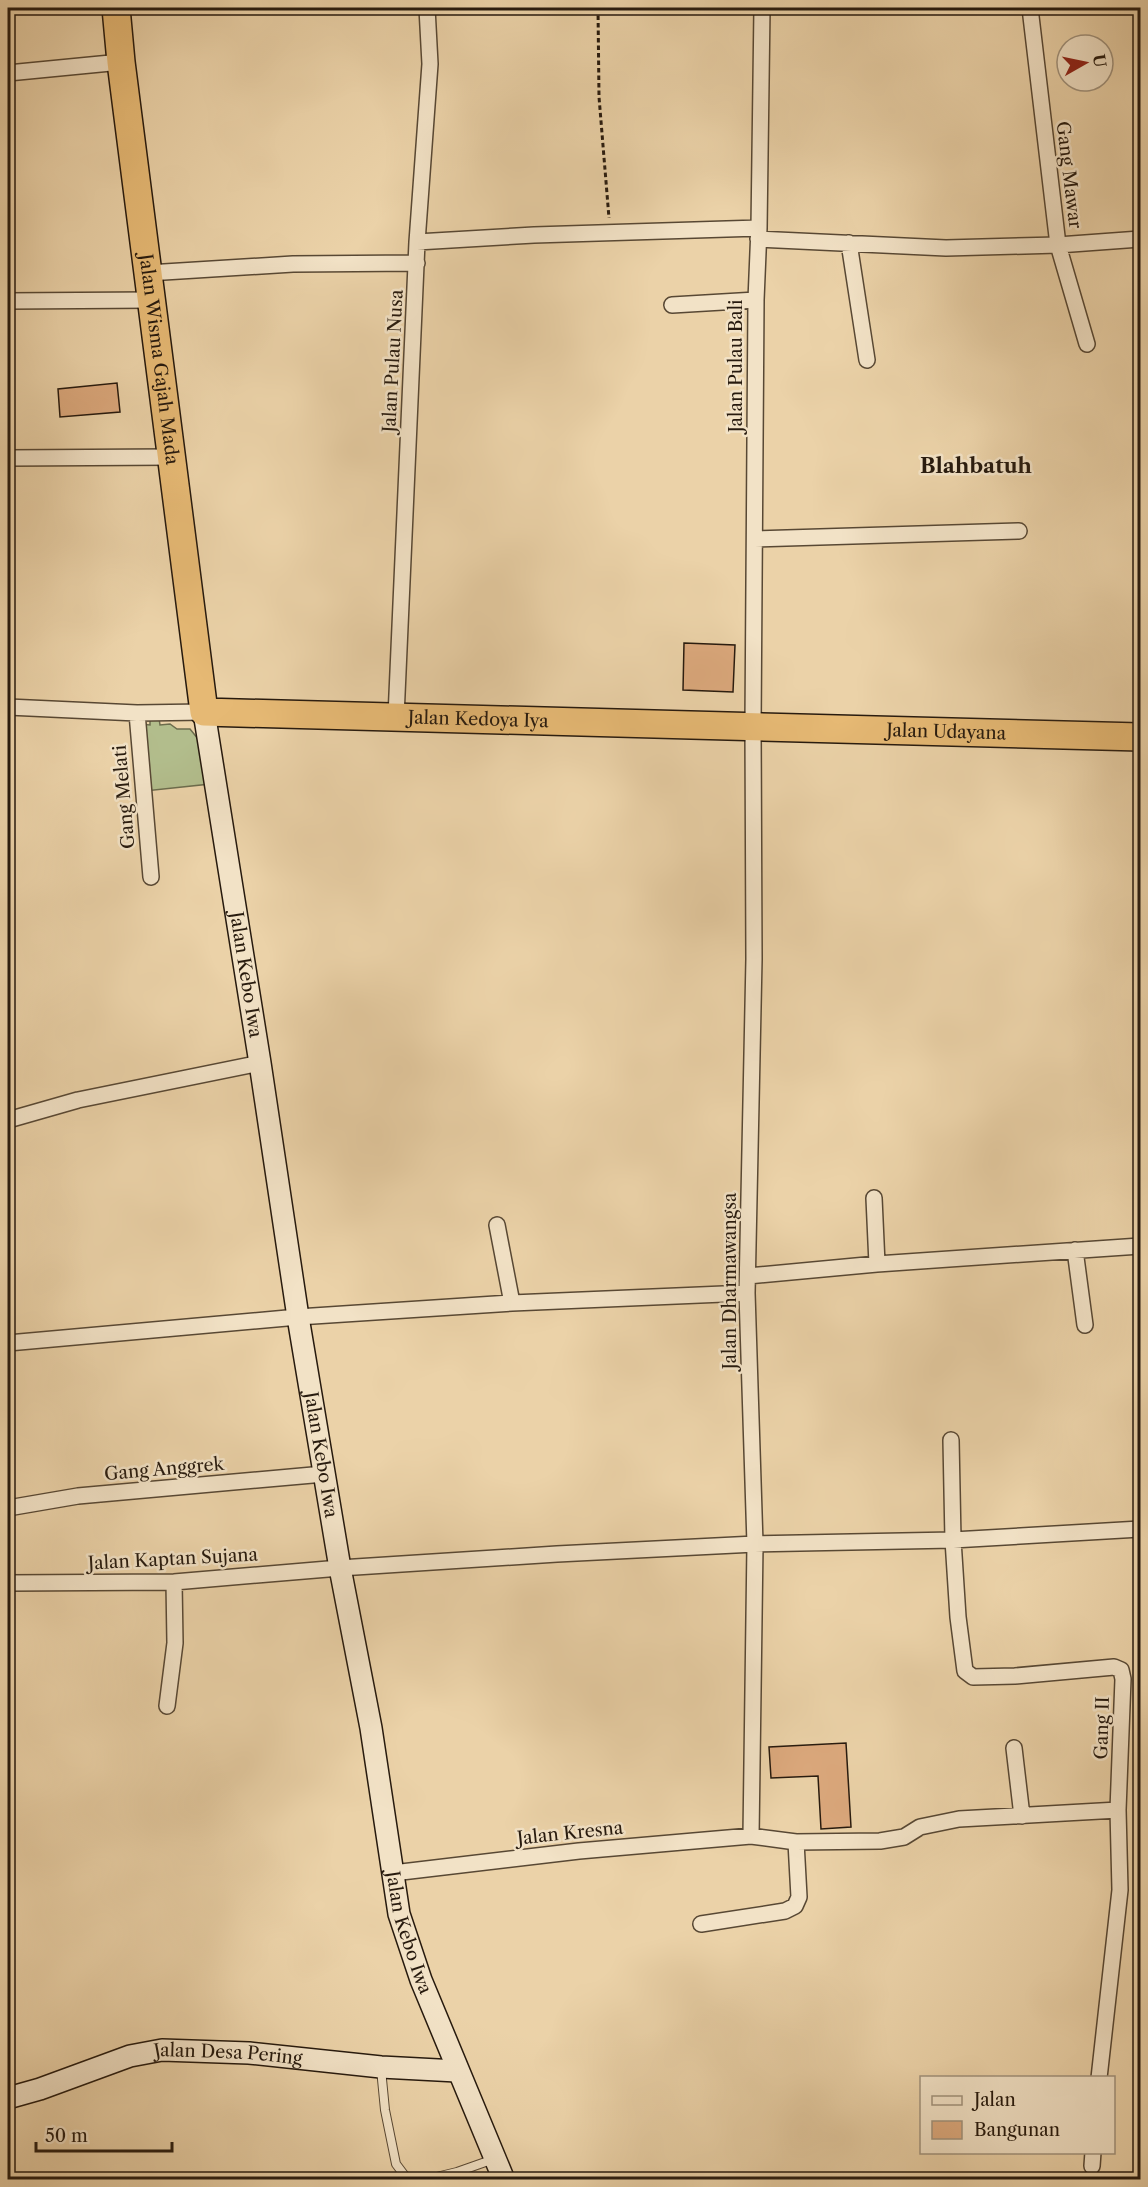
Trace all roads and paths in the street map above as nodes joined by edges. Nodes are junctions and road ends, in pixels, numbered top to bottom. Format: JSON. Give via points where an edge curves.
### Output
{"nodes":[{"id":1,"x":116,"y":8,"type":"edge"},
{"id":2,"x":427,"y":8,"type":"edge"},
{"id":3,"x":598,"y":8,"type":"edge"},
{"id":4,"x":762,"y":8,"type":"edge"},
{"id":5,"x":1030,"y":8,"type":"edge"},
{"id":6,"x":121,"y":62,"type":"junction"},
{"id":7,"x":8,"y":73,"type":"edge"},
{"id":8,"x":611,"y":232,"type":"junction"},
{"id":9,"x":758,"y":233,"type":"junction"},
{"id":10,"x":1140,"y":239,"type":"edge"},
{"id":11,"x":417,"y":242,"type":"junction"},
{"id":12,"x":849,"y":243,"type":"junction"},
{"id":13,"x":1058,"y":245,"type":"junction"},
{"id":14,"x":417,"y":263,"type":"junction"},
{"id":15,"x":148,"y":273,"type":"junction"},
{"id":16,"x":151,"y":300,"type":"junction"},
{"id":17,"x":756,"y":300,"type":"junction"},
{"id":18,"x":8,"y":301,"type":"edge"},
{"id":19,"x":672,"y":305,"type":"dead end"},
{"id":20,"x":1088,"y":344,"type":"dead end"},
{"id":21,"x":867,"y":360,"type":"dead end"},
{"id":22,"x":171,"y":457,"type":"junction"},
{"id":23,"x":8,"y":458,"type":"edge"},
{"id":24,"x":1020,"y":531,"type":"dead end"},
{"id":25,"x":754,"y":539,"type":"junction"},
{"id":26,"x":8,"y":707,"type":"edge"},
{"id":27,"x":204,"y":712,"type":"junction"},
{"id":28,"x":136,"y":713,"type":"junction"},
{"id":29,"x":396,"y":717,"type":"junction"},
{"id":30,"x":753,"y":726,"type":"junction"},
{"id":31,"x":1140,"y":737,"type":"edge"},
{"id":32,"x":151,"y":877,"type":"dead end"},
{"id":33,"x":260,"y":1063,"type":"junction"},
{"id":34,"x":8,"y":1120,"type":"edge"},
{"id":35,"x":874,"y":1198,"type":"dead end"},
{"id":36,"x":497,"y":1225,"type":"dead end"},
{"id":37,"x":1140,"y":1246,"type":"edge"},
{"id":38,"x":1075,"y":1250,"type":"junction"},
{"id":39,"x":877,"y":1264,"type":"junction"},
{"id":40,"x":748,"y":1276,"type":"junction"},
{"id":41,"x":747,"y":1293,"type":"junction"},
{"id":42,"x":512,"y":1303,"type":"junction"},
{"id":43,"x":298,"y":1317,"type":"junction"},
{"id":44,"x":1085,"y":1325,"type":"dead end"},
{"id":45,"x":8,"y":1343,"type":"edge"},
{"id":46,"x":951,"y":1440,"type":"dead end"},
{"id":47,"x":324,"y":1474,"type":"junction"},
{"id":48,"x":8,"y":1508,"type":"edge"},
{"id":49,"x":1140,"y":1528,"type":"edge"},
{"id":50,"x":953,"y":1540,"type":"junction"},
{"id":51,"x":754,"y":1544,"type":"junction"},
{"id":52,"x":340,"y":1568,"type":"junction"},
{"id":53,"x":174,"y":1582,"type":"junction"},
{"id":54,"x":8,"y":1583,"type":"edge"},
{"id":55,"x":167,"y":1706,"type":"dead end"},
{"id":56,"x":1014,"y":1748,"type":"dead end"},
{"id":57,"x":1118,"y":1810,"type":"junction"},
{"id":58,"x":1022,"y":1816,"type":"junction"},
{"id":59,"x":751,"y":1836,"type":"junction"},
{"id":60,"x":796,"y":1842,"type":"junction"},
{"id":61,"x":393,"y":1873,"type":"junction"},
{"id":62,"x":701,"y":1924,"type":"dead end"},
{"id":63,"x":381,"y":2067,"type":"junction"},
{"id":64,"x":457,"y":2071,"type":"junction"},
{"id":65,"x":1099,"y":2076,"type":"edge"},
{"id":66,"x":8,"y":2098,"type":"edge"},
{"id":67,"x":495,"y":2158,"type":"junction"},
{"id":68,"x":408,"y":2180,"type":"edge"},
{"id":69,"x":424,"y":2180,"type":"edge"},
{"id":70,"x":504,"y":2180,"type":"edge"}],
"edges":[{"from":1,"to":6,"type":"highway","name":"Jalan Wisma Gajah Mada"},
{"from":2,"to":11,"type":"street","name":"Jalan Pulau Nusa","via":[[430,64]]},
{"from":3,"to":8,"type":"path","via":[[599,97]]},
{"from":4,"to":9,"type":"street","name":"Jalan Pulau Bali"},
{"from":5,"to":13,"type":"street","name":"Gang Mawar"},
{"from":6,"to":7,"type":"street"},
{"from":6,"to":15,"type":"highway","name":"Jalan Wisma Gajah Mada"},
{"from":8,"to":9,"type":"street"},
{"from":8,"to":11,"type":"street"},
{"from":9,"to":12,"type":"street"},
{"from":9,"to":17,"type":"street","name":"Jalan Pulau Bali"},
{"from":10,"to":13,"type":"street"},
{"from":11,"to":14,"type":"street","name":"Jalan Pulau Nusa"},
{"from":12,"to":13,"type":"street","via":[[946,248]]},
{"from":12,"to":21,"type":"street"},
{"from":13,"to":20,"type":"street","name":"Gang Mawar"},
{"from":14,"to":15,"type":"street","via":[[293,264]]},
{"from":14,"to":29,"type":"street","name":"Jalan Pulau Nusa"},
{"from":15,"to":16,"type":"highway","name":"Jalan Wisma Gajah Mada"},
{"from":16,"to":18,"type":"street"},
{"from":16,"to":22,"type":"highway","name":"Jalan Wisma Gajah Mada"},
{"from":17,"to":19,"type":"street"},
{"from":17,"to":25,"type":"street","name":"Jalan Pulau Bali"},
{"from":22,"to":23,"type":"street"},
{"from":22,"to":27,"type":"highway","name":"Jalan Wisma Gajah Mada"},
{"from":24,"to":25,"type":"street"},
{"from":25,"to":30,"type":"street","name":"Jalan Pulau Bali"},
{"from":26,"to":28,"type":"street"},
{"from":27,"to":28,"type":"street"},
{"from":27,"to":29,"type":"highway","name":"Jalan Kedoya Iya"},
{"from":27,"to":33,"type":"main road","name":"Jalan Kebo Iwa"},
{"from":28,"to":32,"type":"street","name":"Gang Melati"},
{"from":29,"to":30,"type":"highway","name":"Jalan Kedoya Iya"},
{"from":30,"to":31,"type":"highway","name":"Jalan Udayana"},
{"from":30,"to":40,"type":"street","name":"Jalan Dharmawangsa","via":[[754,959]]},
{"from":33,"to":34,"type":"street","via":[[78,1100]]},
{"from":33,"to":43,"type":"main road","name":"Jalan Kebo Iwa"},
{"from":35,"to":39,"type":"street"},
{"from":36,"to":42,"type":"street"},
{"from":37,"to":38,"type":"street"},
{"from":38,"to":39,"type":"street"},
{"from":38,"to":44,"type":"street"},
{"from":39,"to":40,"type":"street"},
{"from":40,"to":41,"type":"street","name":"Jalan Dharmawangsa"},
{"from":41,"to":42,"type":"street"},
{"from":41,"to":51,"type":"street","name":"Jalan Dharmawangsa"},
{"from":42,"to":43,"type":"street"},
{"from":43,"to":45,"type":"street"},
{"from":43,"to":47,"type":"main road","name":"Jalan Kebo Iwa"},
{"from":46,"to":50,"type":"street"},
{"from":47,"to":48,"type":"street","name":"Gang Anggrek","via":[[78,1496]]},
{"from":47,"to":52,"type":"main road","name":"Jalan Kebo Iwa"},
{"from":49,"to":50,"type":"street","name":"Jalan Kaptan Sujana"},
{"from":50,"to":51,"type":"street","name":"Jalan Kaptan Sujana"},
{"from":50,"to":57,"type":"street","name":"Gang II","via":[[963,1668],[967,1673],[973,1677],[1114,1667],[1121,1670],[1124,1679]]},
{"from":51,"to":52,"type":"street","name":"Jalan Kaptan Sujana"},
{"from":51,"to":59,"type":"street","name":"Jalan Dharmawangsa"},
{"from":52,"to":53,"type":"street","name":"Jalan Kaptan Sujana"},
{"from":52,"to":61,"type":"main road","name":"Jalan Kebo Iwa","via":[[371,1728]]},
{"from":53,"to":54,"type":"street","name":"Jalan Kaptan Sujana"},
{"from":53,"to":55,"type":"street","via":[[175,1643]]},
{"from":56,"to":58,"type":"street"},
{"from":57,"to":58,"type":"street","name":"Jalan Kresna"},
{"from":57,"to":65,"type":"street","name":"Gang II","via":[[1120,1890]]},
{"from":58,"to":60,"type":"street","name":"Jalan Kresna","via":[[959,1819],[880,1841]]},
{"from":59,"to":60,"type":"street","name":"Jalan Kresna"},
{"from":59,"to":61,"type":"street","name":"Jalan Kresna"},
{"from":60,"to":62,"type":"street","via":[[799,1897],[795,1906],[785,1911]]},
{"from":61,"to":64,"type":"main road","name":"Jalan Kebo Iwa","via":[[399,1914],[412,1956]]},
{"from":63,"to":64,"type":"main road","name":"Jalan Desa Pering"},
{"from":63,"to":66,"type":"main road","name":"Jalan Desa Pering","via":[[249,2053],[162,2050],[130,2056]]},
{"from":63,"to":68,"type":"lane","via":[[396,2164]]},
{"from":64,"to":67,"type":"main road","name":"Jalan Kebo Iwa"},
{"from":67,"to":69,"type":"lane"},
{"from":67,"to":70,"type":"main road","name":"Jalan Kebo Iwa"}]}
